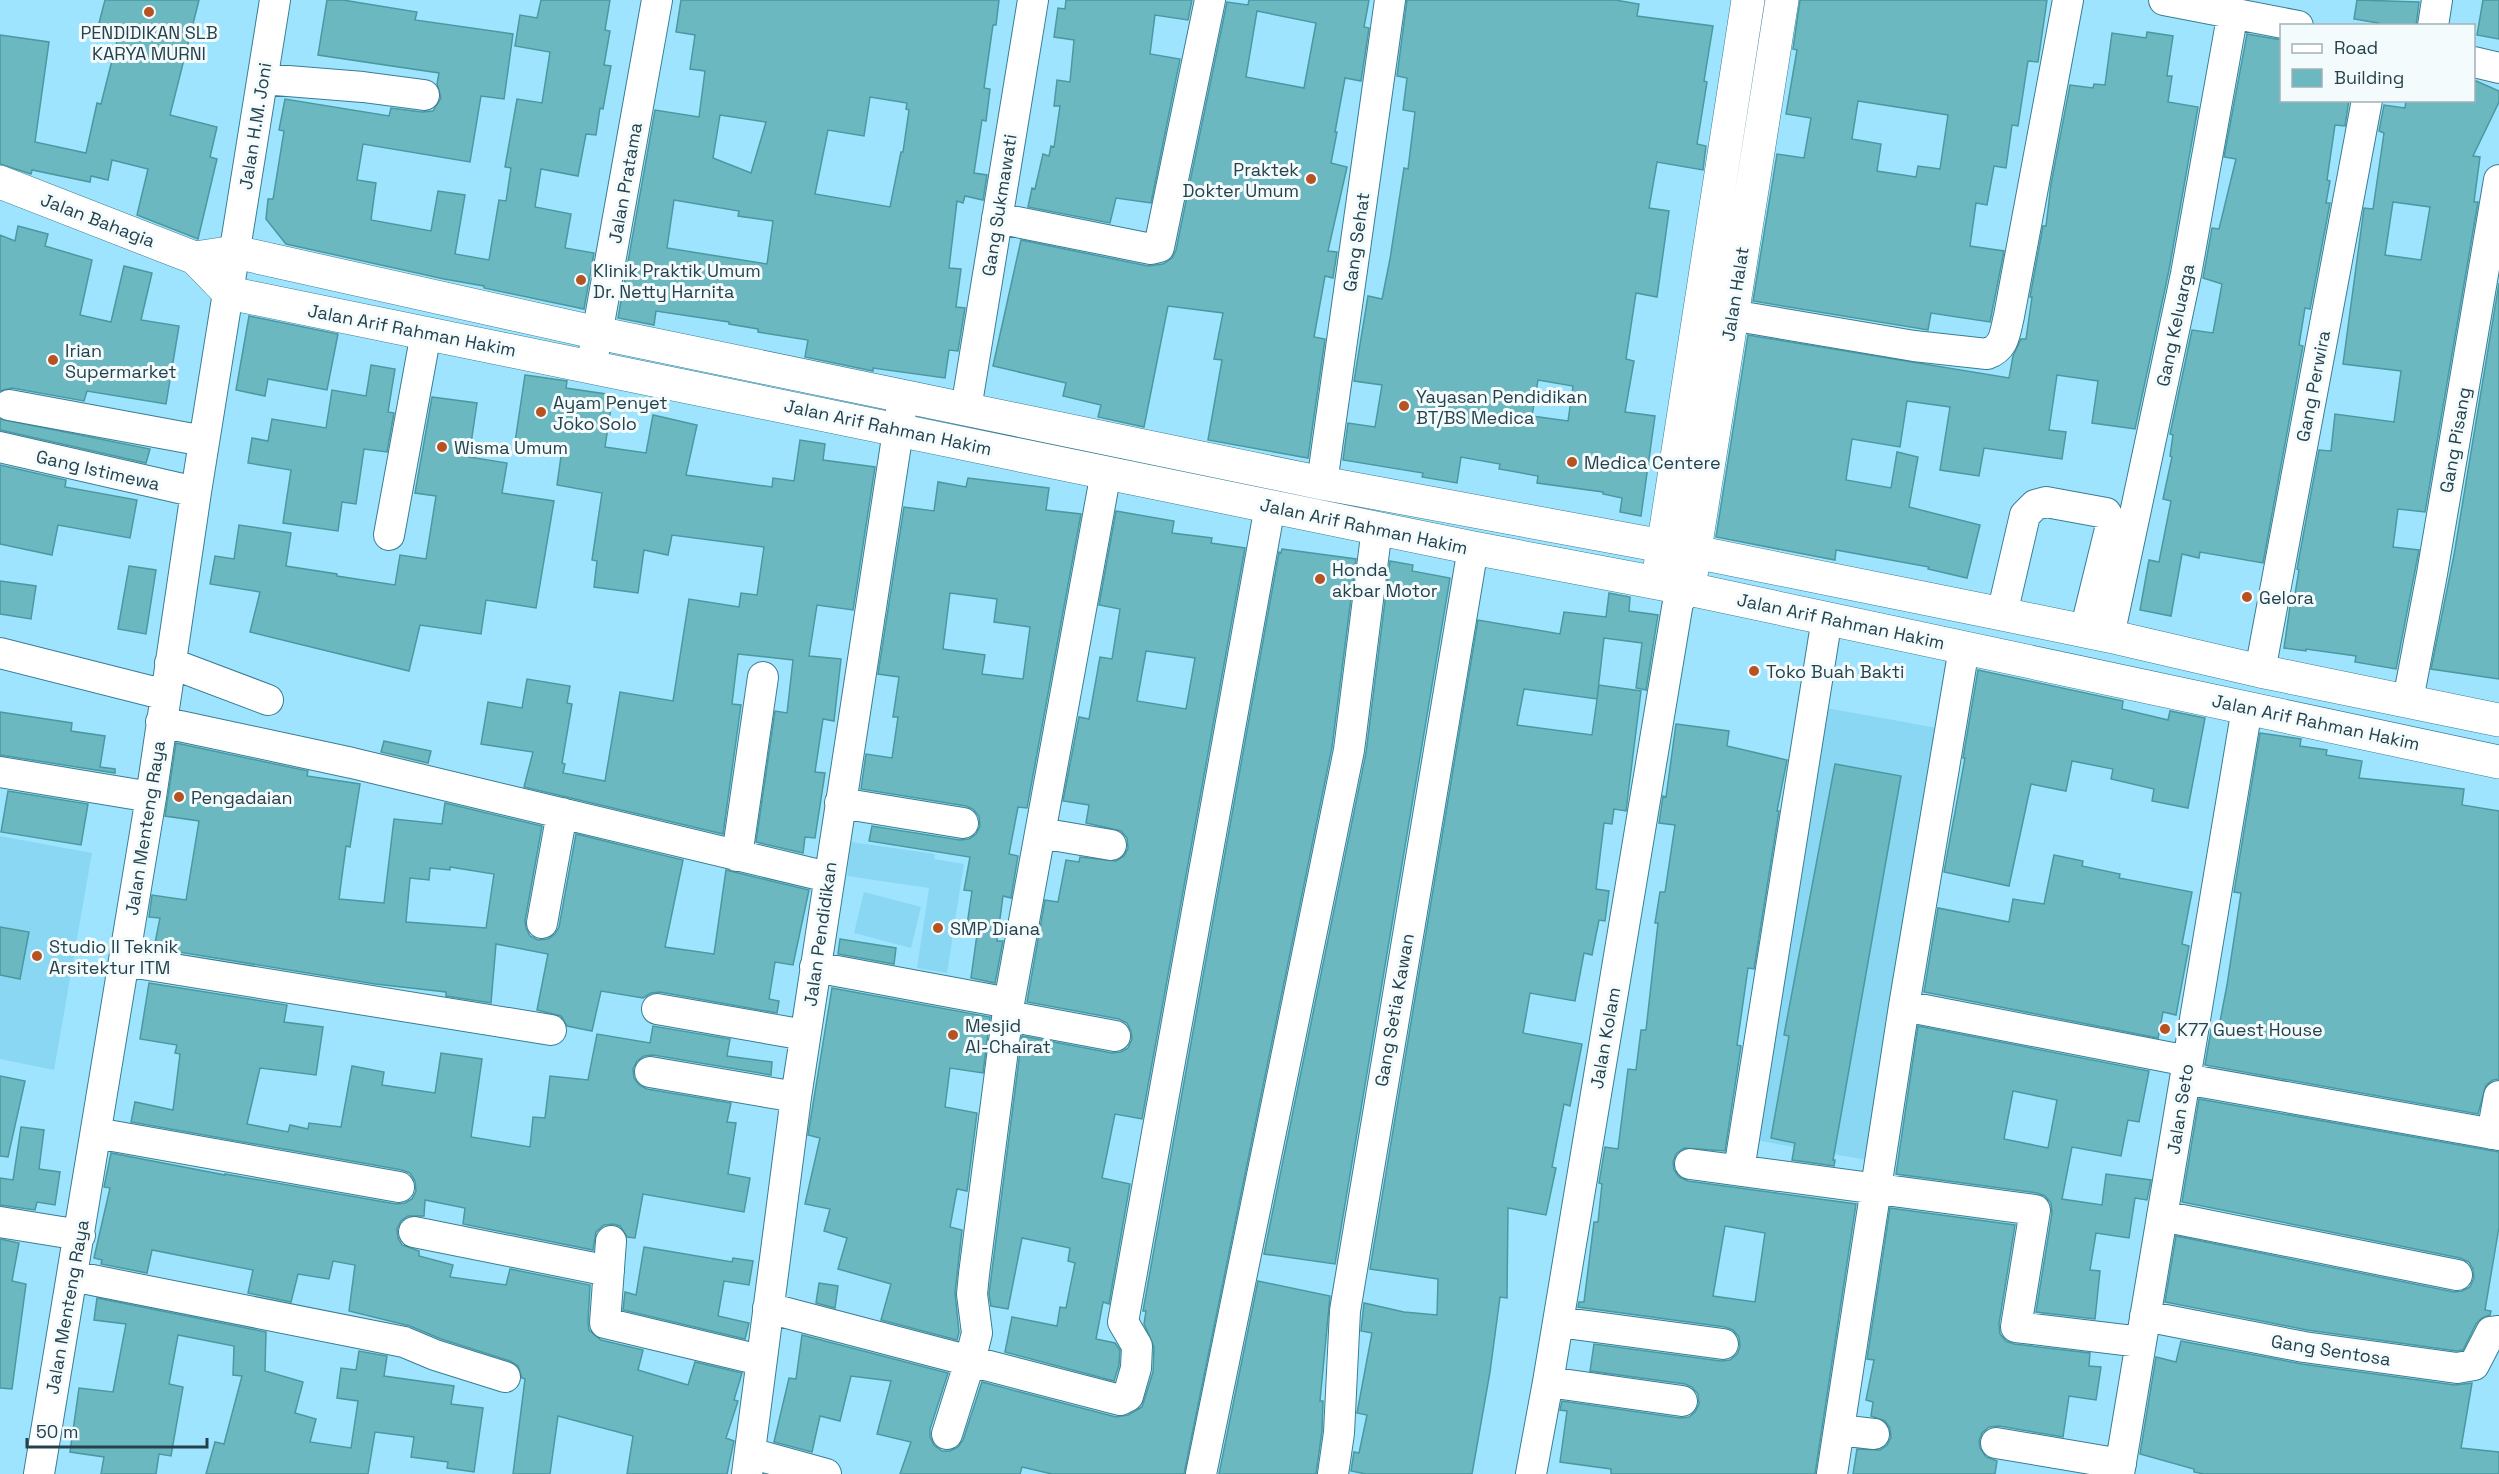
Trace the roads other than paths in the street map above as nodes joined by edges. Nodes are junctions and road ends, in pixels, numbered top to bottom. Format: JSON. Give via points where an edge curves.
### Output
{"nodes":[{"id":1,"x":275,"y":0,"type":"edge"},
{"id":2,"x":657,"y":0,"type":"edge"},
{"id":3,"x":1033,"y":0,"type":"edge"},
{"id":4,"x":1209,"y":0,"type":"edge"},
{"id":5,"x":1390,"y":0,"type":"edge"},
{"id":6,"x":1748,"y":0,"type":"edge"},
{"id":7,"x":1782,"y":0,"type":"edge"},
{"id":8,"x":2068,"y":0,"type":"edge"},
{"id":9,"x":2164,"y":0,"type":"edge"},
{"id":10,"x":2437,"y":0,"type":"edge"},
{"id":11,"x":2245,"y":9,"type":"edge"},
{"id":12,"x":2292,"y":24,"type":"edge"},
{"id":13,"x":2433,"y":24,"type":"edge"},
{"id":14,"x":2475,"y":62,"type":"edge"},
{"id":15,"x":2499,"y":68,"type":"edge"},
{"id":16,"x":263,"y":79,"type":"junction"},
{"id":17,"x":424,"y":95,"type":"dead end"},
{"id":18,"x":2367,"y":102,"type":"edge"},
{"id":19,"x":2499,"y":180,"type":"edge"},
{"id":20,"x":0,"y":182,"type":"edge"},
{"id":21,"x":997,"y":218,"type":"junction"},
{"id":22,"x":235,"y":252,"type":"junction"},
{"id":23,"x":195,"y":258,"type":"junction"},
{"id":24,"x":229,"y":293,"type":"junction"},
{"id":25,"x":1731,"y":315,"type":"junction"},
{"id":26,"x":426,"y":333,"type":"junction"},
{"id":27,"x":598,"y":333,"type":"junction"},
{"id":28,"x":591,"y":366,"type":"junction"},
{"id":29,"x":904,"y":396,"type":"junction"},
{"id":30,"x":9,"y":405,"type":"dead end"},
{"id":31,"x":966,"y":409,"type":"junction"},
{"id":32,"x":897,"y":429,"type":"junction"},
{"id":33,"x":204,"y":441,"type":"junction"},
{"id":34,"x":0,"y":447,"type":"edge"},
{"id":35,"x":1106,"y":472,"type":"junction"},
{"id":36,"x":1322,"y":483,"type":"junction"},
{"id":37,"x":196,"y":492,"type":"junction"},
{"id":38,"x":1270,"y":506,"type":"junction"},
{"id":39,"x":1377,"y":528,"type":"junction"},
{"id":40,"x":388,"y":535,"type":"dead end"},
{"id":41,"x":1663,"y":547,"type":"junction"},
{"id":42,"x":1473,"y":548,"type":"junction"},
{"id":43,"x":1695,"y":552,"type":"junction"},
{"id":44,"x":1675,"y":591,"type":"junction"},
{"id":45,"x":2002,"y":614,"type":"junction"},
{"id":46,"x":1827,"y":618,"type":"junction"},
{"id":47,"x":2097,"y":633,"type":"junction"},
{"id":48,"x":1964,"y":648,"type":"junction"},
{"id":49,"x":0,"y":653,"type":"edge"},
{"id":50,"x":170,"y":663,"type":"junction"},
{"id":51,"x":2260,"y":671,"type":"junction"},
{"id":52,"x":763,"y":677,"type":"dead end"},
{"id":53,"x":268,"y":700,"type":"dead end"},
{"id":54,"x":2408,"y":700,"type":"junction"},
{"id":55,"x":2247,"y":708,"type":"junction"},
{"id":56,"x":164,"y":709,"type":"junction"},
{"id":57,"x":2467,"y":713,"type":"junction"},
{"id":58,"x":2499,"y":720,"type":"edge"},
{"id":59,"x":2458,"y":752,"type":"junction"},
{"id":60,"x":2499,"y":762,"type":"edge"},
{"id":61,"x":0,"y":772,"type":"edge"},
{"id":62,"x":151,"y":798,"type":"junction"},
{"id":63,"x":840,"y":803,"type":"junction"},
{"id":64,"x":562,"y":813,"type":"junction"},
{"id":65,"x":963,"y":823,"type":"dead end"},
{"id":66,"x":1040,"y":833,"type":"junction"},
{"id":67,"x":1111,"y":845,"type":"dead end"},
{"id":68,"x":737,"y":856,"type":"junction"},
{"id":69,"x":828,"y":877,"type":"junction"},
{"id":70,"x":542,"y":923,"type":"dead end"},
{"id":71,"x":124,"y":961,"type":"junction"},
{"id":72,"x":815,"y":967,"type":"junction"},
{"id":73,"x":1904,"y":1006,"type":"junction"},
{"id":74,"x":657,"y":1009,"type":"dead end"},
{"id":75,"x":1008,"y":1010,"type":"junction"},
{"id":76,"x":551,"y":1030,"type":"dead end"},
{"id":77,"x":805,"y":1035,"type":"junction"},
{"id":78,"x":1114,"y":1036,"type":"dead end"},
{"id":79,"x":2186,"y":1070,"type":"junction"},
{"id":80,"x":650,"y":1072,"type":"dead end"},
{"id":81,"x":2499,"y":1096,"type":"edge"},
{"id":82,"x":796,"y":1097,"type":"junction"},
{"id":83,"x":96,"y":1133,"type":"junction"},
{"id":84,"x":2495,"y":1135,"type":"edge"},
{"id":85,"x":1690,"y":1164,"type":"dead end"},
{"id":86,"x":1739,"y":1170,"type":"junction"},
{"id":87,"x":399,"y":1187,"type":"dead end"},
{"id":88,"x":1877,"y":1189,"type":"junction"},
{"id":89,"x":2162,"y":1216,"type":"junction"},
{"id":90,"x":0,"y":1222,"type":"edge"},
{"id":91,"x":414,"y":1232,"type":"dead end"},
{"id":92,"x":80,"y":1236,"type":"junction"},
{"id":93,"x":611,"y":1241,"type":"dead end"},
{"id":94,"x":609,"y":1271,"type":"junction"},
{"id":95,"x":2457,"y":1275,"type":"dead end"},
{"id":96,"x":72,"y":1276,"type":"junction"},
{"id":97,"x":768,"y":1308,"type":"junction"},
{"id":98,"x":1557,"y":1322,"type":"junction"},
{"id":99,"x":2143,"y":1329,"type":"junction"},
{"id":100,"x":2499,"y":1331,"type":"edge"},
{"id":101,"x":1723,"y":1344,"type":"dead end"},
{"id":102,"x":760,"y":1360,"type":"junction"},
{"id":103,"x":970,"y":1361,"type":"junction"},
{"id":104,"x":505,"y":1377,"type":"dead end"},
{"id":105,"x":1548,"y":1382,"type":"junction"},
{"id":106,"x":1682,"y":1401,"type":"dead end"},
{"id":107,"x":1839,"y":1430,"type":"junction"},
{"id":108,"x":947,"y":1434,"type":"dead end"},
{"id":109,"x":1874,"y":1434,"type":"dead end"},
{"id":110,"x":1996,"y":1443,"type":"dead end"},
{"id":111,"x":749,"y":1463,"type":"edge"},
{"id":112,"x":2120,"y":1469,"type":"edge"},
{"id":113,"x":39,"y":1474,"type":"edge"},
{"id":114,"x":826,"y":1474,"type":"edge"},
{"id":115,"x":1201,"y":1474,"type":"edge"},
{"id":116,"x":1333,"y":1474,"type":"edge"},
{"id":117,"x":1531,"y":1474,"type":"edge"},
{"id":118,"x":1832,"y":1474,"type":"edge"}],
"edges":[{"from":1,"to":16,"type":"street","name":"Jalan H.M. Joni"},
{"from":2,"to":27,"type":"street","name":"Jalan Pratama"},
{"from":3,"to":21,"type":"street","name":"Gang Sukmawati"},
{"from":4,"to":21,"type":"street","via":[[1159,247],[1151,249]]},
{"from":5,"to":36,"type":"street","name":"Gang Sehat"},
{"from":6,"to":41,"type":"main road","name":"Jalan Halat"},
{"from":7,"to":25,"type":"main road","name":"Jalan Halat"},
{"from":8,"to":25,"type":"street","via":[[2009,316],[1997,350],[1987,354],[1914,346]]},
{"from":9,"to":11,"type":"street"},
{"from":10,"to":13,"type":"street"},
{"from":11,"to":12,"type":"street"},
{"from":11,"to":47,"type":"street","name":"Gang Keluarga","via":[[2186,274]]},
{"from":14,"to":15,"type":"street"},
{"from":16,"to":17,"type":"street"},
{"from":16,"to":22,"type":"street","name":"Jalan H.M. Joni"},
{"from":18,"to":51,"type":"street","name":"Gang Perwira"},
{"from":19,"to":54,"type":"street","name":"Gang Pisang"},
{"from":20,"to":23,"type":"main road","name":"Jalan Bahagia"},
{"from":21,"to":31,"type":"street","name":"Gang Sukmawati"},
{"from":22,"to":23,"type":"main road","name":"Jalan Bahagia"},
{"from":22,"to":24,"type":"street","name":"Jalan Menteng Raya"},
{"from":22,"to":27,"type":"main road","name":"Jalan Arif Rahman Hakim"},
{"from":23,"to":24,"type":"main road","name":"Jalan Bahagia"},
{"from":24,"to":26,"type":"main road","name":"Jalan Arif Rahman Hakim"},
{"from":24,"to":33,"type":"street","name":"Jalan Menteng Raya"},
{"from":25,"to":43,"type":"main road","name":"Jalan Halat"},
{"from":26,"to":28,"type":"main road","name":"Jalan Arif Rahman Hakim"},
{"from":26,"to":40,"type":"street"},
{"from":27,"to":28,"type":"street","name":"Jalan Pratama"},
{"from":27,"to":29,"type":"main road","name":"Jalan Arif Rahman Hakim"},
{"from":28,"to":32,"type":"main road","name":"Jalan Arif Rahman Hakim"},
{"from":29,"to":31,"type":"main road","name":"Jalan Arif Rahman Hakim"},
{"from":29,"to":32,"type":"street","name":"Jalan Pendidikan"},
{"from":30,"to":33,"type":"street"},
{"from":31,"to":36,"type":"main road","name":"Jalan Arif Rahman Hakim"},
{"from":32,"to":35,"type":"main road","name":"Jalan Arif Rahman Hakim"},
{"from":32,"to":63,"type":"street","name":"Jalan Pendidikan"},
{"from":33,"to":37,"type":"street","name":"Jalan Menteng Raya"},
{"from":34,"to":37,"type":"street","name":"Gang Istimewa"},
{"from":35,"to":38,"type":"main road","name":"Jalan Arif Rahman Hakim"},
{"from":35,"to":66,"type":"street"},
{"from":36,"to":41,"type":"main road","name":"Jalan Arif Rahman Hakim"},
{"from":37,"to":50,"type":"street","name":"Jalan Menteng Raya"},
{"from":38,"to":39,"type":"main road","name":"Jalan Arif Rahman Hakim"},
{"from":38,"to":103,"type":"street","via":[[1123,1322],[1137,1346],[1128,1396],[1120,1400]]},
{"from":39,"to":42,"type":"main road","name":"Jalan Arif Rahman Hakim"},
{"from":39,"to":115,"type":"street","via":[[1349,750]]},
{"from":41,"to":43,"type":"main road","name":"Jalan Arif Rahman Hakim"},
{"from":41,"to":44,"type":"main road","name":"Jalan Halat"},
{"from":42,"to":44,"type":"main road","name":"Jalan Arif Rahman Hakim"},
{"from":42,"to":116,"type":"street","name":"Gang Setia Kawan","via":[[1345,1311]]},
{"from":43,"to":44,"type":"main road","name":"Jalan Halat"},
{"from":43,"to":45,"type":"main road","name":"Jalan Arif Rahman Hakim"},
{"from":44,"to":46,"type":"main road","name":"Jalan Arif Rahman Hakim"},
{"from":44,"to":98,"type":"street","name":"Jalan Kolam"},
{"from":45,"to":47,"type":"main road","name":"Jalan Arif Rahman Hakim"},
{"from":45,"to":47,"type":"street","via":[[2025,515],[2046,501],[2106,513],[2110,521]]},
{"from":46,"to":48,"type":"main road","name":"Jalan Arif Rahman Hakim"},
{"from":46,"to":86,"type":"street"},
{"from":47,"to":51,"type":"main road","name":"Jalan Arif Rahman Hakim"},
{"from":48,"to":55,"type":"main road","name":"Jalan Arif Rahman Hakim"},
{"from":48,"to":73,"type":"street"},
{"from":49,"to":56,"type":"street"},
{"from":50,"to":53,"type":"street"},
{"from":50,"to":56,"type":"street","name":"Jalan Menteng Raya"},
{"from":51,"to":54,"type":"main road","name":"Jalan Arif Rahman Hakim"},
{"from":52,"to":68,"type":"street"},
{"from":54,"to":57,"type":"main road","name":"Jalan Arif Rahman Hakim"},
{"from":55,"to":59,"type":"main road","name":"Jalan Arif Rahman Hakim"},
{"from":55,"to":79,"type":"street","name":"Jalan Seto"},
{"from":56,"to":62,"type":"street","name":"Jalan Menteng Raya"},
{"from":56,"to":64,"type":"street","via":[[352,763]]},
{"from":57,"to":58,"type":"main road","name":"Jalan Arif Rahman Hakim"},
{"from":57,"to":59,"type":"main road"},
{"from":59,"to":60,"type":"main road","name":"Jalan Arif Rahman Hakim"},
{"from":61,"to":62,"type":"street"},
{"from":62,"to":71,"type":"street","name":"Jalan Menteng Raya"},
{"from":63,"to":65,"type":"street"},
{"from":63,"to":69,"type":"street","name":"Jalan Pendidikan"},
{"from":64,"to":68,"type":"street"},
{"from":64,"to":70,"type":"street"},
{"from":66,"to":67,"type":"street"},
{"from":66,"to":75,"type":"street"},
{"from":68,"to":69,"type":"street"},
{"from":69,"to":72,"type":"street","name":"Jalan Pendidikan"},
{"from":71,"to":76,"type":"street"},
{"from":71,"to":83,"type":"street","name":"Jalan Menteng Raya"},
{"from":72,"to":75,"type":"street"},
{"from":72,"to":77,"type":"street","name":"Jalan Pendidikan"},
{"from":73,"to":79,"type":"street"},
{"from":73,"to":88,"type":"street"},
{"from":74,"to":77,"type":"street"},
{"from":75,"to":78,"type":"street"},
{"from":75,"to":103,"type":"street","via":[[974,1274],[972,1294],[977,1333]]},
{"from":77,"to":82,"type":"street","name":"Jalan Pendidikan"},
{"from":79,"to":84,"type":"street"},
{"from":79,"to":89,"type":"street","name":"Jalan Seto"},
{"from":80,"to":82,"type":"street"},
{"from":81,"to":84,"type":"street"},
{"from":82,"to":97,"type":"street","name":"Jalan Pendidikan"},
{"from":83,"to":87,"type":"street"},
{"from":83,"to":92,"type":"street","name":"Jalan Menteng Raya"},
{"from":85,"to":86,"type":"street"},
{"from":86,"to":88,"type":"street"},
{"from":88,"to":99,"type":"street","via":[[2035,1210],[2016,1327]]},
{"from":88,"to":107,"type":"street"},
{"from":89,"to":95,"type":"street"},
{"from":89,"to":99,"type":"street","name":"Jalan Seto"},
{"from":90,"to":92,"type":"street"},
{"from":91,"to":94,"type":"street"},
{"from":92,"to":96,"type":"street","name":"Jalan Menteng Raya"},
{"from":93,"to":94,"type":"street"},
{"from":94,"to":102,"type":"street","via":[[605,1323]]},
{"from":96,"to":104,"type":"street","via":[[404,1342]]},
{"from":96,"to":113,"type":"street","name":"Jalan Menteng Raya"},
{"from":97,"to":102,"type":"street","name":"Jalan Pendidikan"},
{"from":97,"to":103,"type":"street"},
{"from":98,"to":101,"type":"street"},
{"from":98,"to":105,"type":"street","name":"Jalan Kolam"},
{"from":99,"to":100,"type":"street","name":"Gang Sentosa","via":[[2457,1368],[2474,1365],[2491,1332]]},
{"from":99,"to":112,"type":"street","name":"Jalan Seto"},
{"from":102,"to":111,"type":"street","name":"Jalan Pendidikan"},
{"from":103,"to":108,"type":"street"},
{"from":105,"to":106,"type":"street"},
{"from":105,"to":117,"type":"street","name":"Jalan Kolam"},
{"from":107,"to":109,"type":"street"},
{"from":107,"to":118,"type":"street"},
{"from":110,"to":112,"type":"street"},
{"from":111,"to":114,"type":"street"}]}
